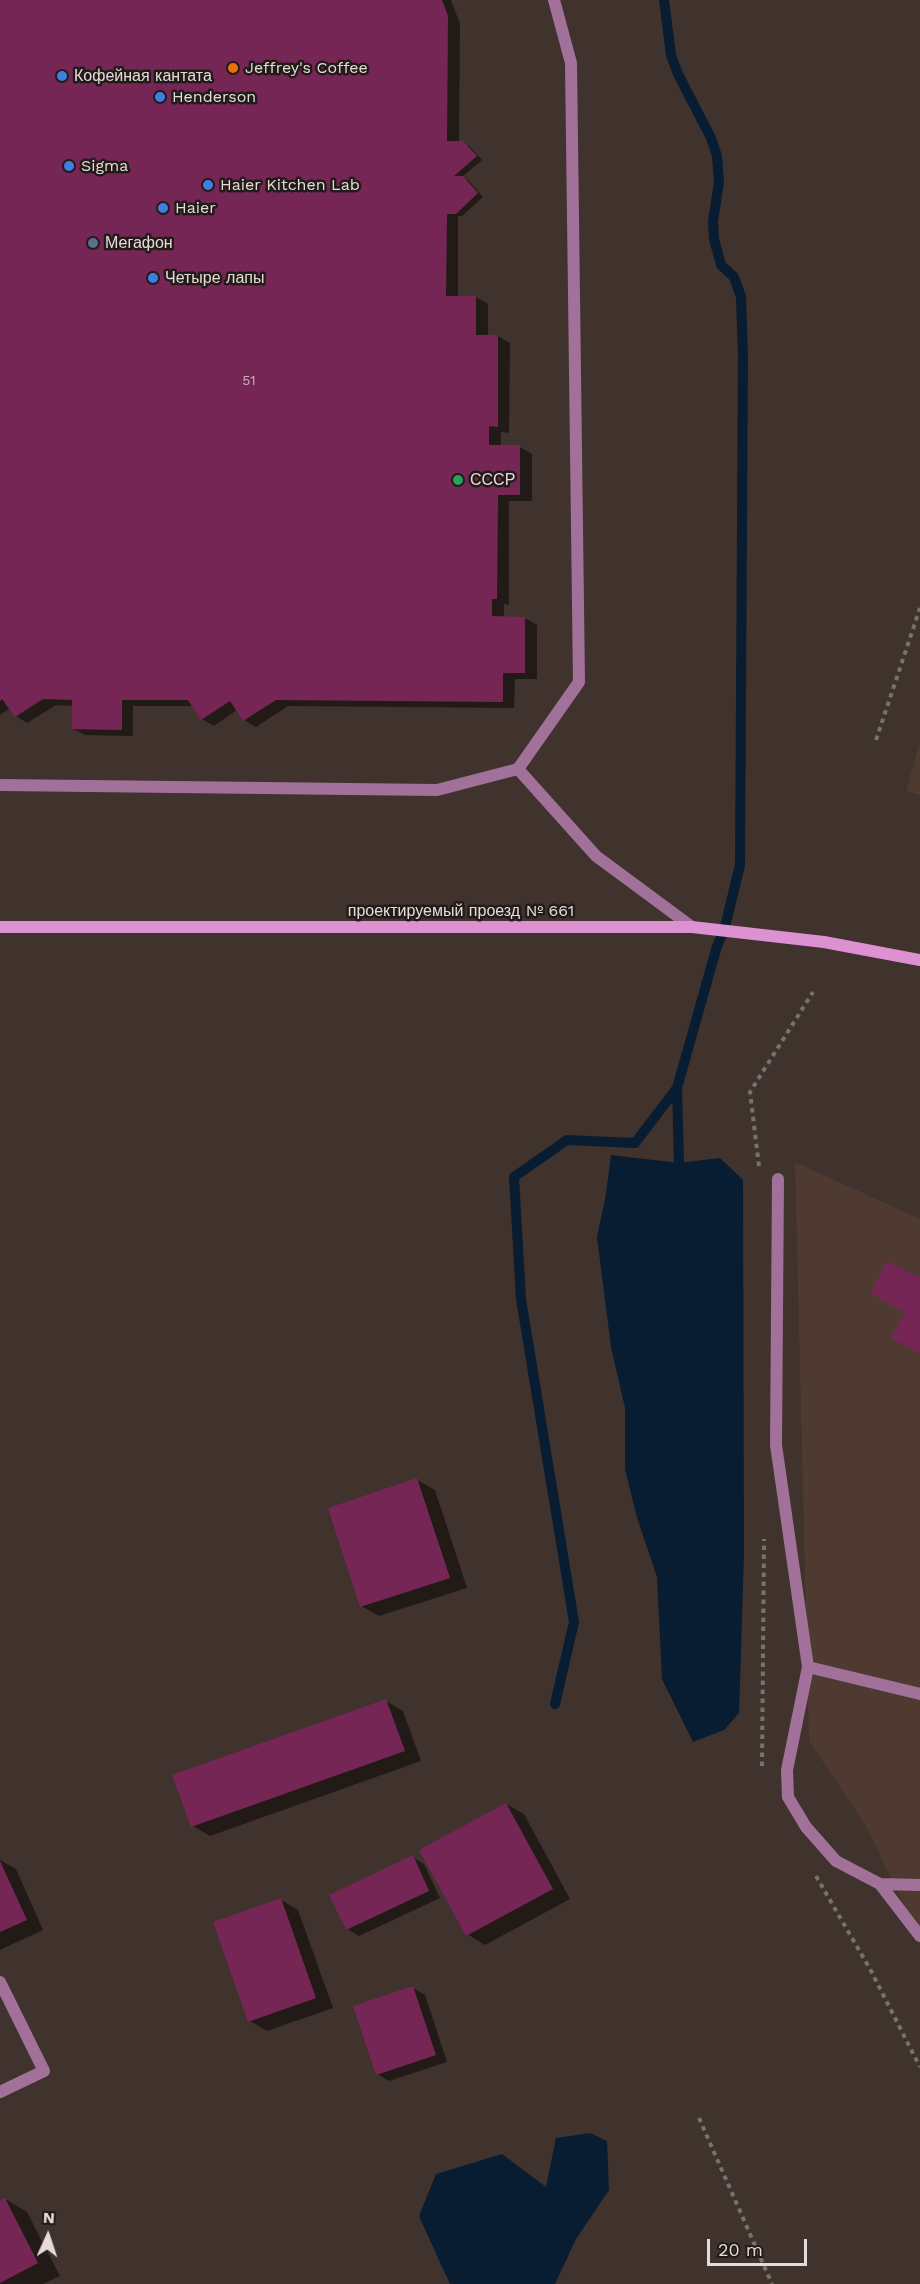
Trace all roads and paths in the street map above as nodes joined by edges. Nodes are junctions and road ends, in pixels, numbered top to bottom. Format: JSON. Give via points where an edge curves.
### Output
{"nodes":[{"id":1,"x":554,"y":0,"type":"edge"},
{"id":2,"x":920,"y":609,"type":"edge"},
{"id":3,"x":876,"y":740,"type":"dead end"},
{"id":4,"x":519,"y":769,"type":"junction"},
{"id":5,"x":0,"y":785,"type":"edge"},
{"id":6,"x":0,"y":927,"type":"edge"},
{"id":7,"x":692,"y":927,"type":"junction"},
{"id":8,"x":920,"y":960,"type":"edge"},
{"id":9,"x":778,"y":1179,"type":"dead end"},
{"id":10,"x":808,"y":1667,"type":"junction"},
{"id":11,"x":920,"y":1694,"type":"edge"},
{"id":12,"x":880,"y":1884,"type":"junction"},
{"id":13,"x":920,"y":1884,"type":"edge"},
{"id":14,"x":920,"y":1936,"type":"edge"},
{"id":15,"x":0,"y":1982,"type":"edge"},
{"id":16,"x":0,"y":2092,"type":"edge"},
{"id":17,"x":699,"y":2118,"type":"dead end"},
{"id":18,"x":772,"y":2284,"type":"edge"}],
"edges":[{"from":1,"to":4,"type":"street","via":[[571,63],[579,682]]},
{"from":2,"to":3,"type":"path"},
{"from":4,"to":5,"type":"street","via":[[437,789]]},
{"from":4,"to":7,"type":"street","via":[[596,856]]},
{"from":6,"to":7,"type":"main road","name":"проектируемый проезд № 661"},
{"from":7,"to":8,"type":"main road","name":"проектируемый проезд № 661","via":[[824,942]]},
{"from":9,"to":10,"type":"street","via":[[776,1445]]},
{"from":10,"to":11,"type":"street"},
{"from":10,"to":12,"type":"street","via":[[787,1770],[788,1797],[806,1827],[836,1861]]},
{"from":12,"to":13,"type":"street"},
{"from":12,"to":14,"type":"street"},
{"from":15,"to":16,"type":"street","via":[[44,2072]]},
{"from":17,"to":18,"type":"path"}]}
